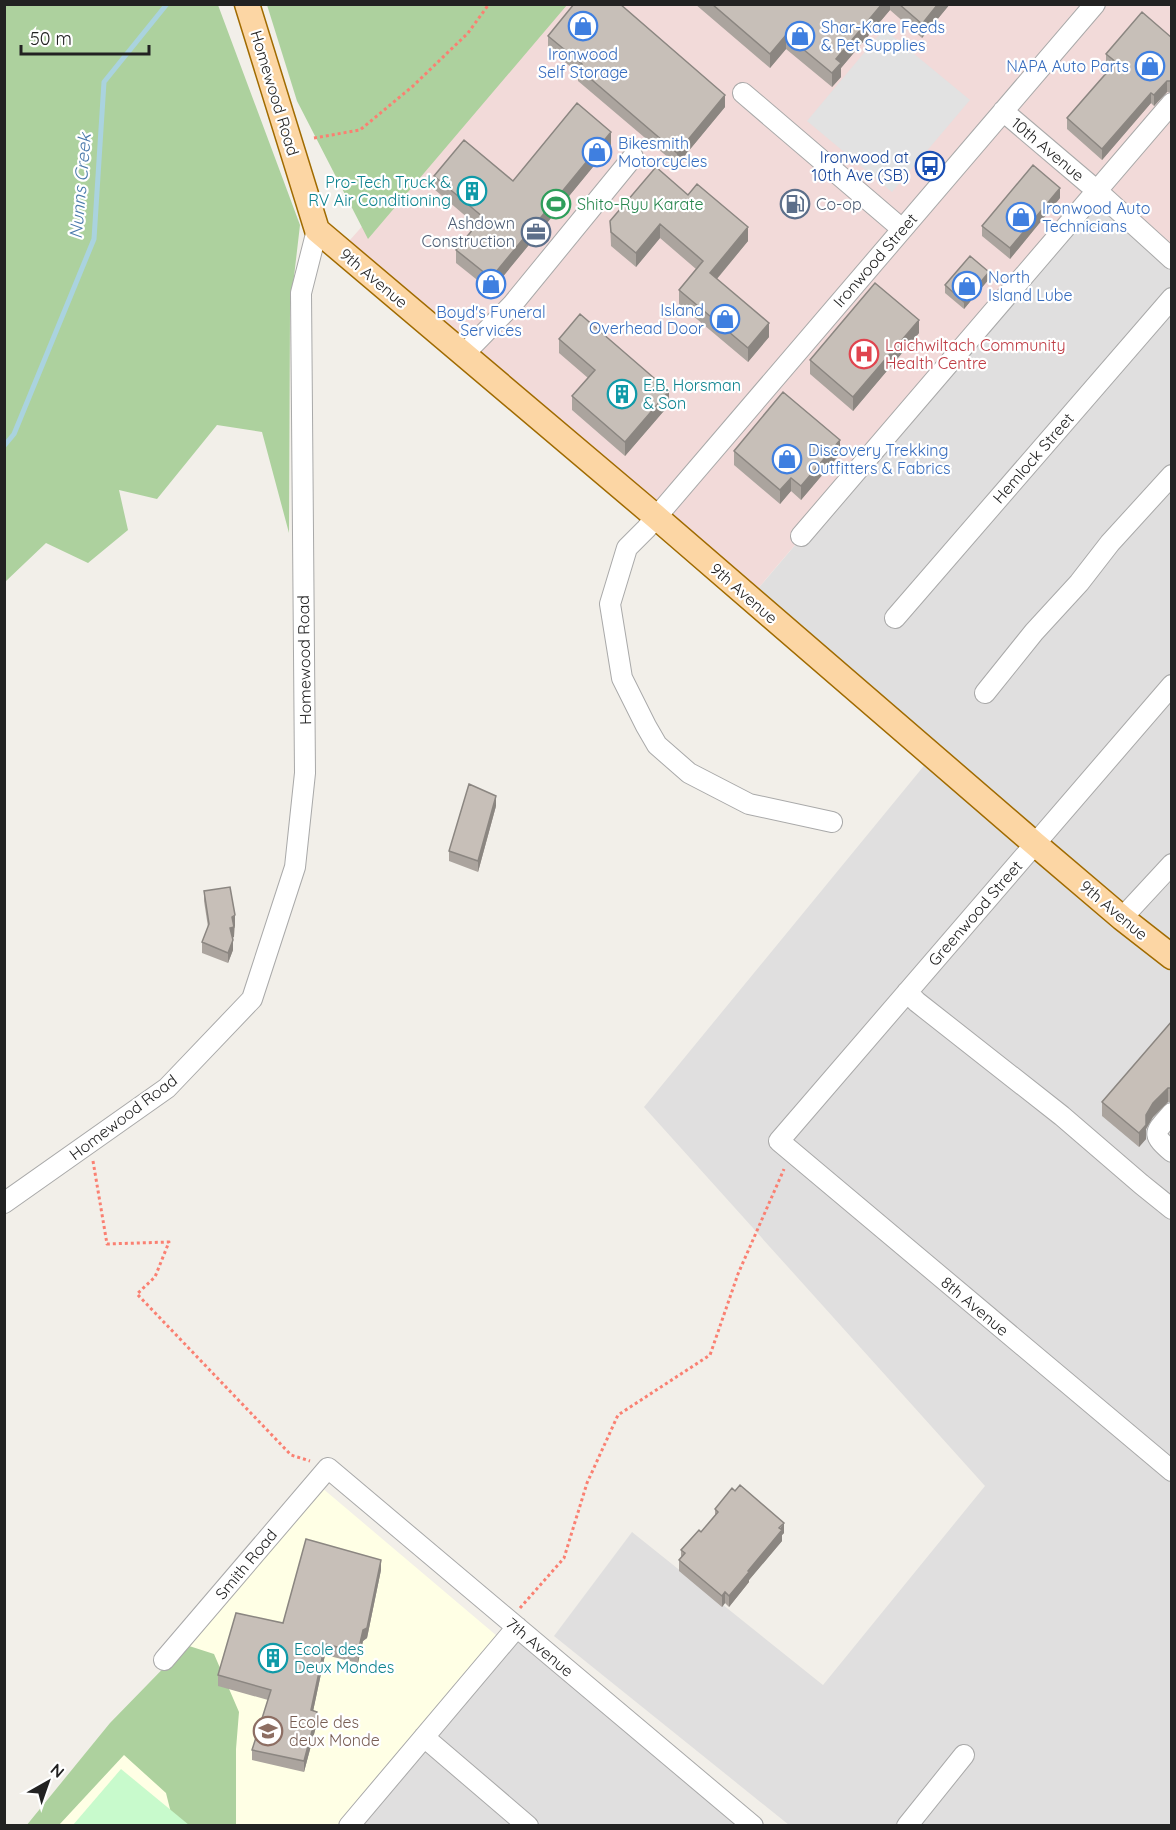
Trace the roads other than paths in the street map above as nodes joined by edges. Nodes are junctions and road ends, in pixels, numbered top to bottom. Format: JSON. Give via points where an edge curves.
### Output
{"nodes":[{"id":1,"x":247,"y":4,"type":"edge"},
{"id":2,"x":1095,"y":4,"type":"edge"},
{"id":3,"x":743,"y":93,"type":"dead end"},
{"id":4,"x":1172,"y":103,"type":"edge"},
{"id":5,"x":1003,"y":111,"type":"junction"},
{"id":6,"x":633,"y":157,"type":"dead end"},
{"id":7,"x":1096,"y":190,"type":"junction"},
{"id":8,"x":902,"y":229,"type":"junction"},
{"id":9,"x":318,"y":230,"type":"junction"},
{"id":10,"x":1172,"y":259,"type":"edge"},
{"id":11,"x":1172,"y":298,"type":"edge"},
{"id":12,"x":464,"y":354,"type":"junction"},
{"id":13,"x":1172,"y":475,"type":"edge"},
{"id":14,"x":655,"y":516,"type":"junction"},
{"id":15,"x":801,"y":536,"type":"dead end"},
{"id":16,"x":895,"y":618,"type":"dead end"},
{"id":17,"x":1172,"y":685,"type":"edge"},
{"id":18,"x":985,"y":693,"type":"dead end"},
{"id":19,"x":832,"y":822,"type":"dead end"},
{"id":20,"x":1035,"y":844,"type":"junction"},
{"id":21,"x":1172,"y":864,"type":"edge"},
{"id":22,"x":1122,"y":918,"type":"junction"},
{"id":23,"x":1172,"y":957,"type":"edge"},
{"id":24,"x":908,"y":992,"type":"junction"},
{"id":25,"x":1172,"y":1113,"type":"edge"},
{"id":26,"x":785,"y":1147,"type":"joint"},
{"id":27,"x":1172,"y":1152,"type":"edge"},
{"id":28,"x":4,"y":1203,"type":"edge"},
{"id":29,"x":1172,"y":1209,"type":"edge"},
{"id":30,"x":328,"y":1468,"type":"joint"},
{"id":31,"x":1172,"y":1471,"type":"edge"},
{"id":32,"x":513,"y":1624,"type":"junction"},
{"id":33,"x":164,"y":1660,"type":"dead end"},
{"id":34,"x":424,"y":1737,"type":"junction"},
{"id":35,"x":964,"y":1755,"type":"dead end"},
{"id":36,"x":349,"y":1826,"type":"edge"},
{"id":37,"x":528,"y":1826,"type":"edge"},
{"id":38,"x":753,"y":1826,"type":"edge"},
{"id":39,"x":907,"y":1826,"type":"edge"}],
"edges":[{"from":1,"to":9,"type":"main road","name":"Homewood Road"},
{"from":2,"to":5,"type":"street","name":"Ironwood Street"},
{"from":3,"to":8,"type":"street"},
{"from":4,"to":7,"type":"street"},
{"from":5,"to":7,"type":"street","name":"10th Avenue"},
{"from":5,"to":8,"type":"street","name":"Ironwood Street"},
{"from":6,"to":12,"type":"street","via":[[512,305]]},
{"from":7,"to":10,"type":"street","name":"10th Avenue"},
{"from":7,"to":15,"type":"street"},
{"from":8,"to":14,"type":"street","name":"Ironwood Street"},
{"from":9,"to":12,"type":"main road","name":"9th Avenue"},
{"from":9,"to":28,"type":"street","name":"Homewood Road","via":[[301,292],[305,773],[295,867],[252,999],[167,1088]]},
{"from":11,"to":16,"type":"street","name":"Hemlock Street"},
{"from":12,"to":14,"type":"main road","name":"9th Avenue"},
{"from":13,"to":18,"type":"street"},
{"from":14,"to":19,"type":"street","name":"Ironwood Street","via":[[627,548],[610,604],[622,678],[646,726],[657,744],[689,773],[728,794],[749,804]]},
{"from":14,"to":20,"type":"main road","name":"9th Avenue"},
{"from":17,"to":20,"type":"street","name":"Greenwood Street"},
{"from":20,"to":22,"type":"main road","name":"9th Avenue"},
{"from":20,"to":24,"type":"street","name":"Greenwood Street"},
{"from":21,"to":22,"type":"street"},
{"from":22,"to":23,"type":"main road","name":"9th Avenue"},
{"from":24,"to":26,"type":"street","name":"Greenwood Street"},
{"from":24,"to":29,"type":"street"},
{"from":25,"to":27,"type":"street","via":[[1156,1135]]},
{"from":26,"to":31,"type":"street","name":"8th Avenue"},
{"from":30,"to":32,"type":"street","name":"7th Avenue"},
{"from":30,"to":33,"type":"street","name":"Smith Road"},
{"from":32,"to":34,"type":"street"},
{"from":32,"to":38,"type":"street","name":"7th Avenue"},
{"from":34,"to":36,"type":"street"},
{"from":34,"to":37,"type":"street"},
{"from":35,"to":39,"type":"street"}]}
